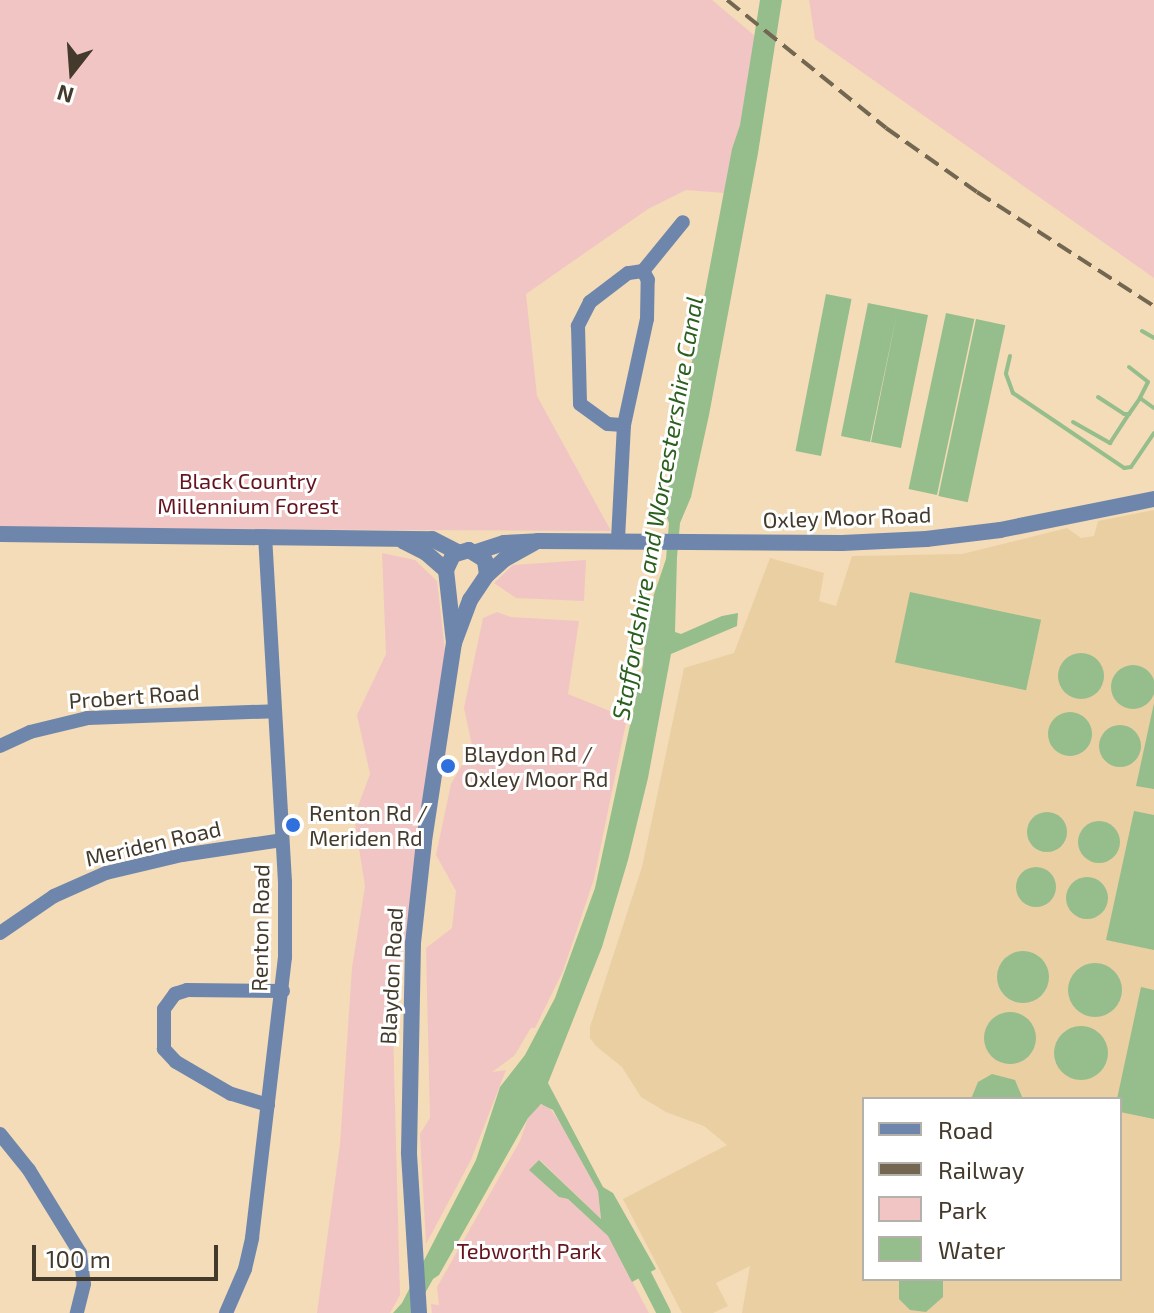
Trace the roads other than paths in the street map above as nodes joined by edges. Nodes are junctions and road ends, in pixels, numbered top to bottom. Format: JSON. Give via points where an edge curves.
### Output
{"nodes":[{"id":1,"x":683,"y":222,"type":"dead end"},
{"id":2,"x":643,"y":271,"type":"junction"},
{"id":3,"x":624,"y":425,"type":"junction"},
{"id":4,"x":1154,"y":499,"type":"edge"},
{"id":5,"x":0,"y":534,"type":"edge"},
{"id":6,"x":265,"y":537,"type":"junction"},
{"id":7,"x":398,"y":538,"type":"junction"},
{"id":8,"x":618,"y":539,"type":"junction"},
{"id":9,"x":538,"y":541,"type":"junction"},
{"id":10,"x":458,"y":552,"type":"junction"},
{"id":11,"x":476,"y":552,"type":"junction"},
{"id":12,"x":447,"y":574,"type":"junction"},
{"id":13,"x":487,"y":575,"type":"junction"},
{"id":14,"x":477,"y":589,"type":"junction"},
{"id":15,"x":454,"y":643,"type":"junction"},
{"id":16,"x":275,"y":711,"type":"junction"},
{"id":17,"x":0,"y":746,"type":"edge"},
{"id":18,"x":282,"y":840,"type":"junction"},
{"id":19,"x":0,"y":933,"type":"edge"},
{"id":20,"x":283,"y":991,"type":"junction"},
{"id":21,"x":268,"y":1105,"type":"junction"},
{"id":22,"x":0,"y":1134,"type":"edge"},
{"id":23,"x":78,"y":1313,"type":"edge"},
{"id":24,"x":226,"y":1313,"type":"edge"},
{"id":25,"x":419,"y":1313,"type":"edge"}],
"edges":[{"from":1,"to":2,"type":"street","via":[[673,244]]},
{"from":2,"to":3,"type":"street","via":[[648,280],[647,319]]},
{"from":2,"to":3,"type":"street","via":[[628,273],[590,302],[578,326],[580,404],[608,424]]},
{"from":3,"to":8,"type":"street"},
{"from":4,"to":8,"type":"street","name":"Oxley Moor Road","via":[[926,539]]},
{"from":5,"to":6,"type":"street"},
{"from":6,"to":7,"type":"street"},
{"from":6,"to":16,"type":"street","name":"Renton Road"},
{"from":7,"to":10,"type":"street","via":[[432,539]]},
{"from":7,"to":12,"type":"street","via":[[425,552]]},
{"from":8,"to":9,"type":"street","name":"Oxley Moor Road"},
{"from":9,"to":11,"type":"street","name":"Oxley Moor Road"},
{"from":9,"to":13,"type":"street","name":"Oxley Moor Road"},
{"from":10,"to":11,"type":"street"},
{"from":10,"to":12,"type":"street","via":[[450,559]]},
{"from":11,"to":13,"type":"street","via":[[485,560]]},
{"from":12,"to":14,"type":"street","via":[[458,589]]},
{"from":12,"to":15,"type":"street","name":"Blaydon Road"},
{"from":13,"to":14,"type":"street"},
{"from":14,"to":15,"type":"street","name":"Blaydon Road"},
{"from":15,"to":25,"type":"street","name":"Blaydon Road","via":[[413,943],[409,1073]]},
{"from":16,"to":17,"type":"street","name":"Probert Road","via":[[88,718],[30,732]]},
{"from":16,"to":18,"type":"street","name":"Renton Road"},
{"from":18,"to":19,"type":"street","name":"Meriden Road","via":[[106,873],[54,896]]},
{"from":18,"to":20,"type":"street","name":"Renton Road"},
{"from":20,"to":21,"type":"street","name":"Renton Road"},
{"from":20,"to":21,"type":"street","via":[[187,990],[175,994],[164,1009],[164,1049],[176,1062],[231,1094]]},
{"from":21,"to":24,"type":"street","name":"Renton Road","via":[[249,1251]]},
{"from":22,"to":23,"type":"street","via":[[80,1253],[84,1284]]}]}
